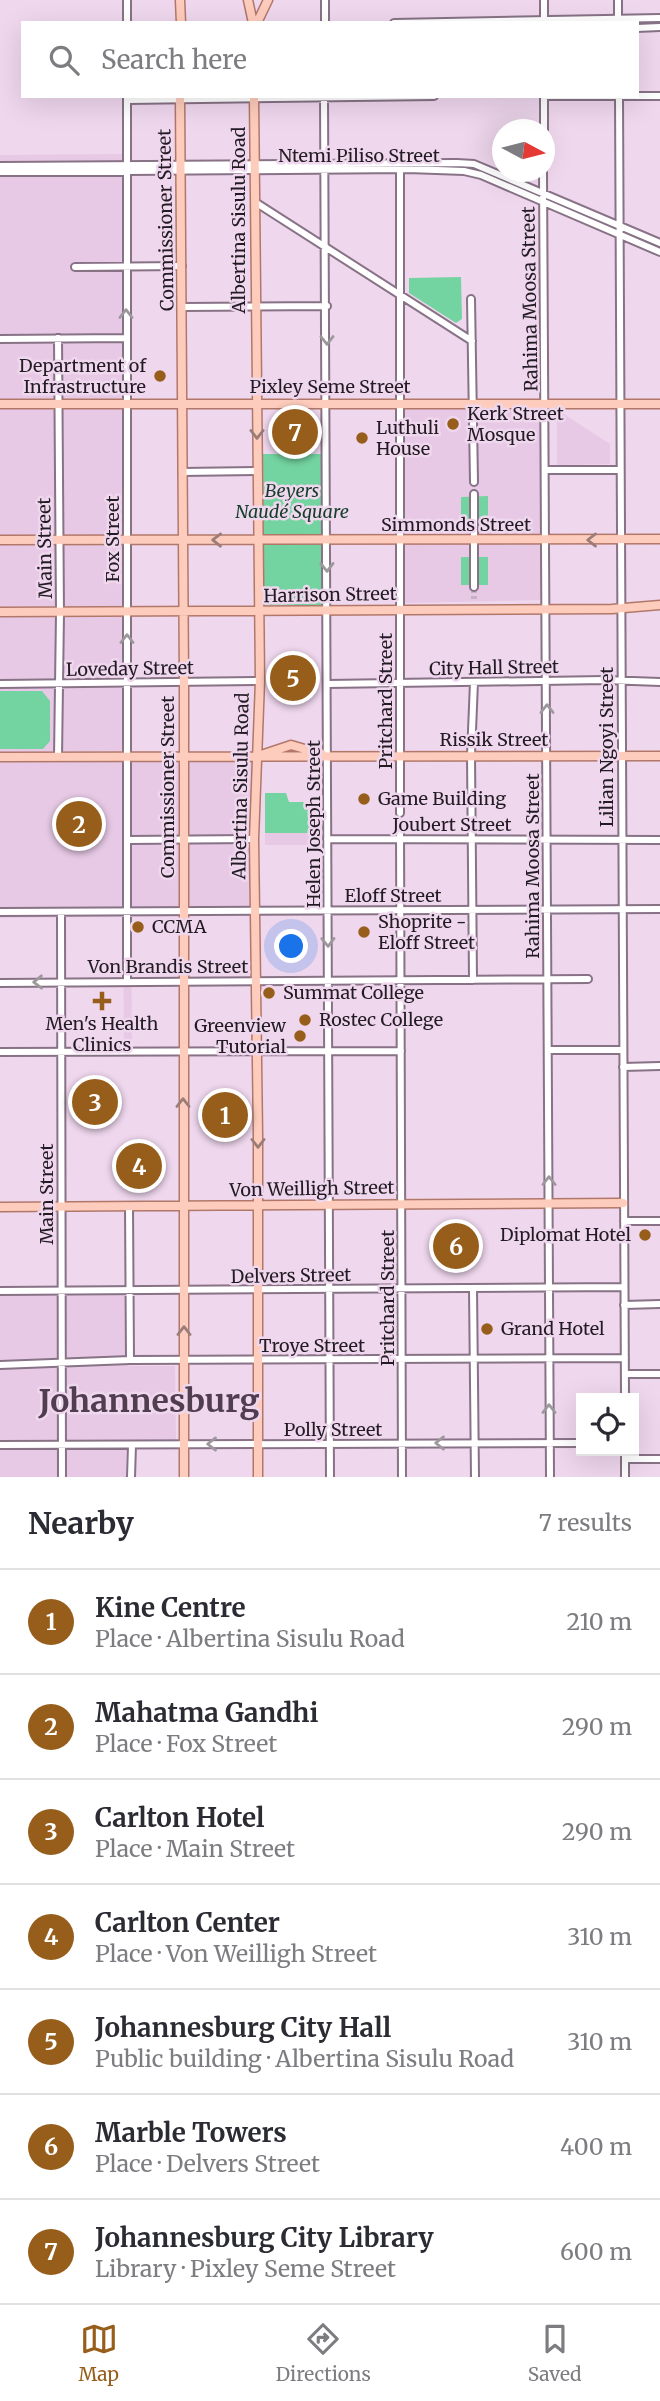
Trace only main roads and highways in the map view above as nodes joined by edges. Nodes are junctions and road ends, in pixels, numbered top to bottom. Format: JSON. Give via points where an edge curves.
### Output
{"nodes":[{"id":1,"x":248,"y":0,"type":"edge"},
{"id":2,"x":268,"y":0,"type":"edge"},
{"id":3,"x":181,"y":1,"type":"edge"},
{"id":4,"x":181,"y":21,"type":"edge"},
{"id":5,"x":254,"y":21,"type":"edge"},
{"id":6,"x":256,"y":21,"type":"edge"},
{"id":7,"x":180,"y":98,"type":"edge"},
{"id":8,"x":254,"y":98,"type":"edge"},
{"id":9,"x":257,"y":402,"type":"junction"},
{"id":10,"x":182,"y":403,"type":"junction"},
{"id":11,"x":0,"y":404,"type":"edge"},
{"id":12,"x":660,"y":404,"type":"edge"},
{"id":13,"x":660,"y":539,"type":"edge"},
{"id":14,"x":0,"y":540,"type":"edge"},
{"id":15,"x":183,"y":540,"type":"junction"},
{"id":16,"x":258,"y":541,"type":"junction"},
{"id":17,"x":660,"y":605,"type":"edge"},
{"id":18,"x":183,"y":611,"type":"junction"},
{"id":19,"x":0,"y":612,"type":"edge"},
{"id":20,"x":258,"y":612,"type":"junction"},
{"id":21,"x":259,"y":756,"type":"junction"},
{"id":22,"x":660,"y":756,"type":"edge"},
{"id":23,"x":0,"y":757,"type":"edge"},
{"id":24,"x":184,"y":757,"type":"junction"},
{"id":25,"x":623,"y":1203,"type":"road end"},
{"id":26,"x":257,"y":1205,"type":"junction"},
{"id":27,"x":184,"y":1206,"type":"junction"},
{"id":28,"x":0,"y":1207,"type":"edge"},
{"id":29,"x":184,"y":1477,"type":"edge"},
{"id":30,"x":258,"y":1477,"type":"edge"}],
"edges":[{"from":1,"to":5,"type":"main road"},
{"from":2,"to":6,"type":"main road"},
{"from":3,"to":4,"type":"main road"},
{"from":7,"to":10,"type":"main road","name":"Commissioner Street"},
{"from":8,"to":9,"type":"main road","name":"Albertina Sisulu Road"},
{"from":9,"to":10,"type":"main road","name":"Pixley Seme Street"},
{"from":9,"to":12,"type":"main road","name":"Pixley Seme Street"},
{"from":9,"to":16,"type":"main road","name":"Albertina Sisulu Road","one_way":true},
{"from":10,"to":11,"type":"main road","name":"Pixley Seme Street"},
{"from":10,"to":15,"type":"main road","name":"Commissioner Street"},
{"from":13,"to":16,"type":"main road","name":"Simmonds Street","one_way":true},
{"from":14,"to":15,"type":"main road","name":"Simmonds Street"},
{"from":16,"to":15,"type":"main road","name":"Simmonds Street","one_way":true},
{"from":15,"to":18,"type":"main road","name":"Commissioner Street"},
{"from":16,"to":20,"type":"main road","name":"Albertina Sisulu Road"},
{"from":17,"to":20,"type":"main road","name":"Harrison Street"},
{"from":18,"to":19,"type":"main road","name":"Harrison Street"},
{"from":18,"to":20,"type":"main road","name":"Harrison Street"},
{"from":18,"to":24,"type":"main road","name":"Commissioner Street"},
{"from":20,"to":21,"type":"main road","name":"Albertina Sisulu Road"},
{"from":21,"to":22,"type":"main road","name":"Rissik Street"},
{"from":21,"to":24,"type":"main road","name":"Rissik Street"},
{"from":21,"to":26,"type":"main road","name":"Albertina Sisulu Road","one_way":true,"via":[[254,839]]},
{"from":23,"to":24,"type":"main road","name":"Rissik Street"},
{"from":27,"to":24,"type":"main road","name":"Commissioner Street","one_way":true},
{"from":25,"to":26,"type":"main road","name":"Von Weilligh Street"},
{"from":26,"to":27,"type":"main road","name":"Von Weilligh Street"},
{"from":26,"to":30,"type":"main road","name":"Albertina Sisulu Road"},
{"from":27,"to":28,"type":"main road","name":"Von Weilligh Street"},
{"from":29,"to":27,"type":"main road","name":"Commissioner Street","one_way":true}]}
